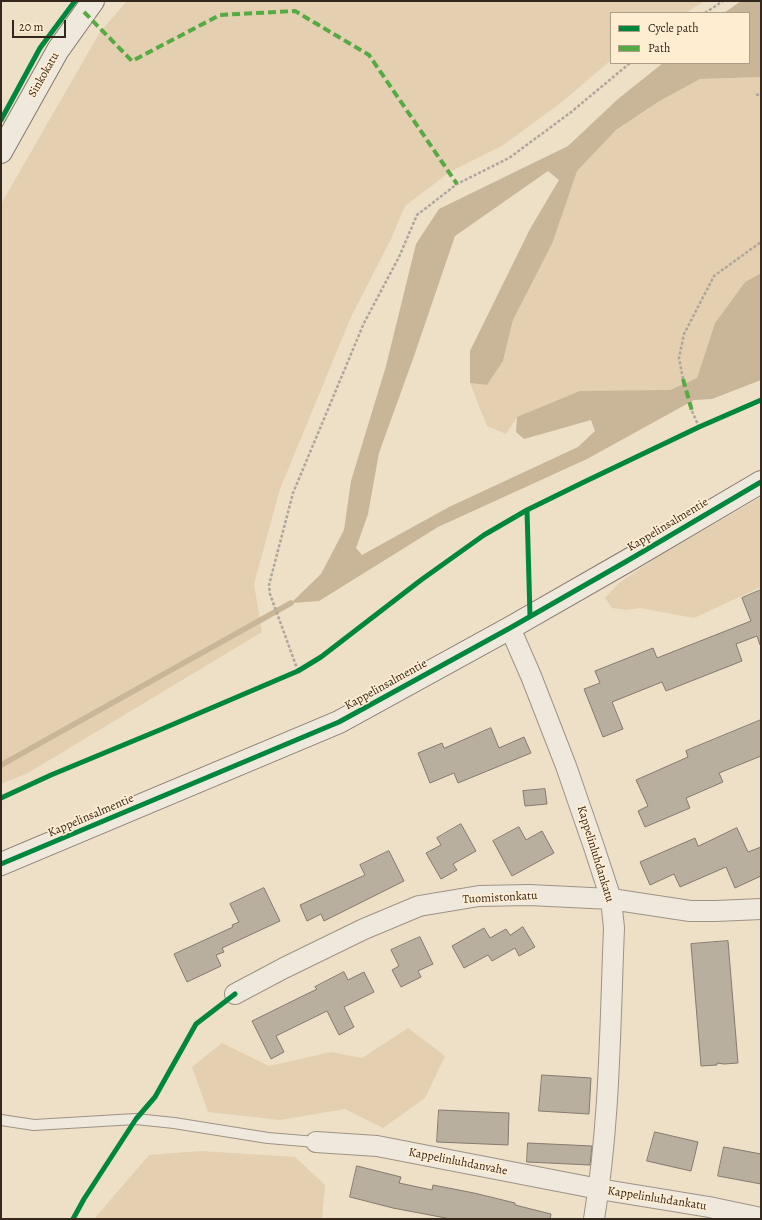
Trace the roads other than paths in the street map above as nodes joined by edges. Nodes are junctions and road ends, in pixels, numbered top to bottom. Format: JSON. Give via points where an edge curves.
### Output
{"nodes":[{"id":1,"x":87,"y":5,"type":"edge"},
{"id":2,"x":1,"y":152,"type":"edge"},
{"id":3,"x":761,"y":482,"type":"edge"},
{"id":4,"x":510,"y":628,"type":"junction"},
{"id":5,"x":1,"y":864,"type":"edge"},
{"id":6,"x":611,"y":900,"type":"junction"},
{"id":7,"x":761,"y":909,"type":"edge"},
{"id":8,"x":235,"y":994,"type":"dead end"},
{"id":9,"x":1,"y":1120,"type":"edge"},
{"id":10,"x":316,"y":1142,"type":"joint"},
{"id":11,"x":599,"y":1189,"type":"junction"},
{"id":12,"x":761,"y":1218,"type":"edge"},
{"id":13,"x":594,"y":1219,"type":"edge"}],
"edges":[{"from":1,"to":2,"type":"street","name":"Sinkokatu","via":[[58,50]]},
{"from":3,"to":4,"type":"street","name":"Kappelinsalmentie"},
{"from":4,"to":5,"type":"street","name":"Kappelinsalmentie","via":[[339,722]]},
{"from":4,"to":6,"type":"street","name":"Kappelinluhdankatu","via":[[566,766]]},
{"from":6,"to":7,"type":"street","name":"Tuomistonkatu","via":[[690,911]]},
{"from":6,"to":8,"type":"street","name":"Tuomistonkatu","via":[[529,895],[479,896],[419,906],[364,928]]},
{"from":6,"to":11,"type":"street","name":"Kappelinluhdankatu","via":[[614,928],[606,1121]]},
{"from":9,"to":10,"type":"lane","via":[[34,1125],[136,1120]]},
{"from":10,"to":11,"type":"street","name":"Kappelinluhdanvahe","via":[[377,1146]]},
{"from":11,"to":12,"type":"street","name":"Kappelinluhdankatu"},
{"from":11,"to":13,"type":"street","name":"Kappelinluhdankatu"}]}
